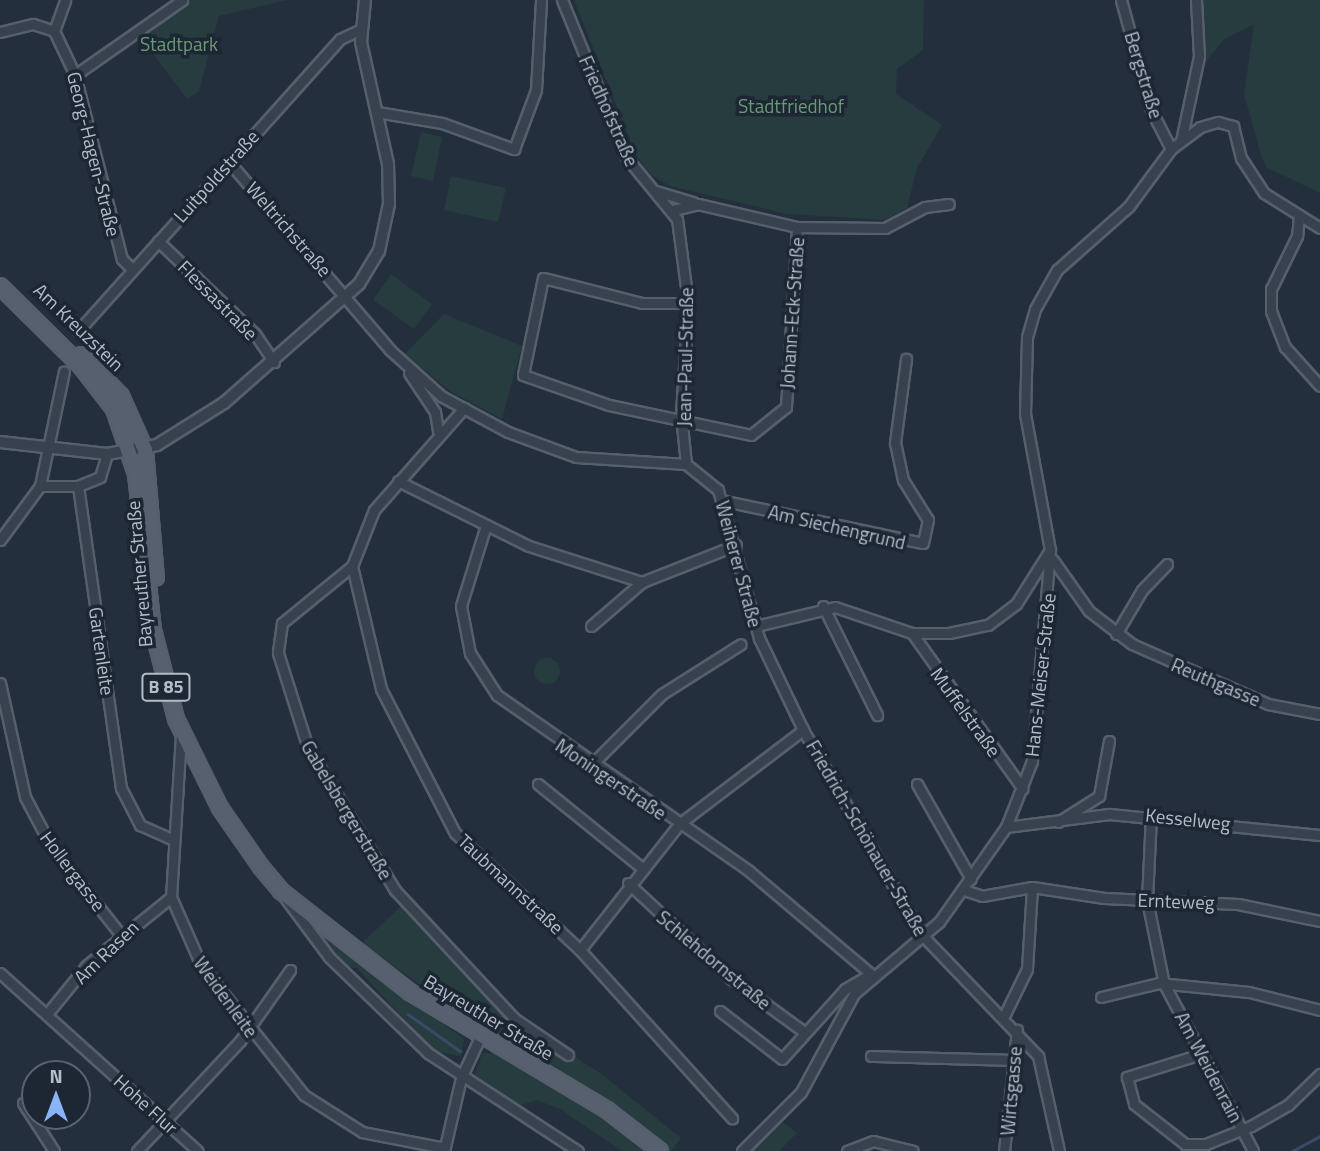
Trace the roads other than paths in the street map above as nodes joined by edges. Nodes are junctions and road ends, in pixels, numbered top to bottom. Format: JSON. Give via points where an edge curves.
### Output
{"nodes":[{"id":1,"x":65,"y":0,"type":"edge"},
{"id":2,"x":182,"y":0,"type":"edge"},
{"id":3,"x":366,"y":0,"type":"edge"},
{"id":4,"x":541,"y":0,"type":"edge"},
{"id":5,"x":562,"y":0,"type":"edge"},
{"id":6,"x":1121,"y":0,"type":"edge"},
{"id":7,"x":1196,"y":0,"type":"edge"},
{"id":8,"x":361,"y":29,"type":"junction"},
{"id":9,"x":54,"y":31,"type":"junction"},
{"id":10,"x":0,"y":32,"type":"edge"},
{"id":11,"x":75,"y":75,"type":"junction"},
{"id":12,"x":377,"y":112,"type":"junction"},
{"id":13,"x":1176,"y":145,"type":"junction"},
{"id":14,"x":229,"y":162,"type":"junction"},
{"id":15,"x":649,"y":188,"type":"junction"},
{"id":16,"x":698,"y":204,"type":"junction"},
{"id":17,"x":949,"y":204,"type":"dead end"},
{"id":18,"x":673,"y":210,"type":"junction"},
{"id":19,"x":1299,"y":215,"type":"junction"},
{"id":20,"x":797,"y":227,"type":"junction"},
{"id":21,"x":1320,"y":228,"type":"edge"},
{"id":22,"x":158,"y":241,"type":"junction"},
{"id":23,"x":131,"y":267,"type":"junction"},
{"id":24,"x":0,"y":273,"type":"edge"},
{"id":25,"x":0,"y":286,"type":"edge"},
{"id":26,"x":348,"y":296,"type":"junction"},
{"id":27,"x":688,"y":303,"type":"junction"},
{"id":28,"x":78,"y":331,"type":"dead end"},
{"id":29,"x":906,"y":359,"type":"dead end"},
{"id":30,"x":274,"y":362,"type":"junction"},
{"id":31,"x":405,"y":365,"type":"junction"},
{"id":32,"x":64,"y":371,"type":"dead end"},
{"id":33,"x":1320,"y":386,"type":"edge"},
{"id":34,"x":464,"y":408,"type":"junction"},
{"id":35,"x":681,"y":415,"type":"junction"},
{"id":36,"x":438,"y":431,"type":"junction"},
{"id":37,"x":0,"y":442,"type":"edge"},
{"id":38,"x":45,"y":450,"type":"junction"},
{"id":39,"x":139,"y":451,"type":"junction"},
{"id":40,"x":107,"y":454,"type":"junction"},
{"id":41,"x":686,"y":464,"type":"junction"},
{"id":42,"x":398,"y":481,"type":"junction"},
{"id":43,"x":40,"y":486,"type":"junction"},
{"id":44,"x":78,"y":486,"type":"junction"},
{"id":45,"x":725,"y":501,"type":"junction"},
{"id":46,"x":486,"y":525,"type":"junction"},
{"id":47,"x":0,"y":540,"type":"edge"},
{"id":48,"x":736,"y":545,"type":"junction"},
{"id":49,"x":1052,"y":555,"type":"junction"},
{"id":50,"x":1167,"y":564,"type":"dead end"},
{"id":51,"x":352,"y":566,"type":"junction"},
{"id":52,"x":642,"y":582,"type":"junction"},
{"id":53,"x":822,"y":606,"type":"junction"},
{"id":54,"x":591,"y":626,"type":"dead end"},
{"id":55,"x":756,"y":626,"type":"junction"},
{"id":56,"x":912,"y":633,"type":"junction"},
{"id":57,"x":1116,"y":634,"type":"junction"},
{"id":58,"x":741,"y":645,"type":"dead end"},
{"id":59,"x":0,"y":683,"type":"edge"},
{"id":60,"x":1320,"y":714,"type":"edge"},
{"id":61,"x":877,"y":715,"type":"dead end"},
{"id":62,"x":803,"y":730,"type":"junction"},
{"id":63,"x":181,"y":734,"type":"junction"},
{"id":64,"x":1109,"y":741,"type":"dead end"},
{"id":65,"x":591,"y":765,"type":"junction"},
{"id":66,"x":538,"y":784,"type":"dead end"},
{"id":67,"x":917,"y":784,"type":"dead end"},
{"id":68,"x":1023,"y":789,"type":"junction"},
{"id":69,"x":1151,"y":815,"type":"junction"},
{"id":70,"x":1057,"y":823,"type":"junction"},
{"id":71,"x":679,"y":824,"type":"junction"},
{"id":72,"x":1006,"y":827,"type":"junction"},
{"id":73,"x":1320,"y":835,"type":"edge"},
{"id":74,"x":172,"y":839,"type":"junction"},
{"id":75,"x":641,"y":867,"type":"junction"},
{"id":76,"x":971,"y":879,"type":"junction"},
{"id":77,"x":628,"y":883,"type":"junction"},
{"id":78,"x":1032,"y":887,"type":"junction"},
{"id":79,"x":964,"y":890,"type":"junction"},
{"id":80,"x":281,"y":891,"type":"junction"},
{"id":81,"x":171,"y":897,"type":"junction"},
{"id":82,"x":1147,"y":900,"type":"junction"},
{"id":83,"x":303,"y":909,"type":"junction"},
{"id":84,"x":1320,"y":921,"type":"edge"},
{"id":85,"x":121,"y":935,"type":"junction"},
{"id":86,"x":922,"y":935,"type":"junction"},
{"id":87,"x":580,"y":950,"type":"junction"},
{"id":88,"x":290,"y":970,"type":"dead end"},
{"id":89,"x":0,"y":973,"type":"edge"},
{"id":90,"x":871,"y":974,"type":"junction"},
{"id":91,"x":1164,"y":984,"type":"junction"},
{"id":92,"x":1101,"y":997,"type":"dead end"},
{"id":93,"x":1320,"y":1010,"type":"edge"},
{"id":94,"x":720,"y":1011,"type":"dead end"},
{"id":95,"x":47,"y":1014,"type":"junction"},
{"id":96,"x":1004,"y":1016,"type":"junction"},
{"id":97,"x":249,"y":1029,"type":"junction"},
{"id":98,"x":1017,"y":1030,"type":"junction"},
{"id":99,"x":803,"y":1032,"type":"junction"},
{"id":100,"x":480,"y":1037,"type":"junction"},
{"id":101,"x":1204,"y":1053,"type":"junction"},
{"id":102,"x":568,"y":1055,"type":"dead end"},
{"id":103,"x":871,"y":1056,"type":"dead end"},
{"id":104,"x":1010,"y":1060,"type":"junction"},
{"id":105,"x":1320,"y":1074,"type":"edge"},
{"id":106,"x":461,"y":1078,"type":"junction"},
{"id":107,"x":732,"y":1118,"type":"dead end"},
{"id":108,"x":164,"y":1121,"type":"junction"},
{"id":109,"x":1243,"y":1129,"type":"junction"},
{"id":110,"x":40,"y":1130,"type":"edge"},
{"id":111,"x":444,"y":1149,"type":"edge"},
{"id":112,"x":54,"y":1151,"type":"edge"},
{"id":113,"x":137,"y":1151,"type":"edge"},
{"id":114,"x":198,"y":1151,"type":"edge"},
{"id":115,"x":578,"y":1151,"type":"edge"},
{"id":116,"x":660,"y":1151,"type":"edge"},
{"id":117,"x":742,"y":1151,"type":"edge"},
{"id":118,"x":847,"y":1151,"type":"edge"},
{"id":119,"x":913,"y":1151,"type":"edge"},
{"id":120,"x":1004,"y":1151,"type":"edge"},
{"id":121,"x":1059,"y":1151,"type":"edge"},
{"id":122,"x":1253,"y":1151,"type":"edge"}],
"edges":[{"from":1,"to":9,"type":"street"},
{"from":2,"to":11,"type":"street"},
{"from":3,"to":8,"type":"street"},
{"from":4,"to":12,"type":"street","via":[[536,90],[517,145],[508,151],[442,123]]},
{"from":5,"to":15,"type":"street","name":"Friedhofstraße","via":[[626,157]]},
{"from":6,"to":13,"type":"street","name":"Bergstraße","via":[[1151,110]]},
{"from":7,"to":13,"type":"street","via":[[1199,56]]},
{"from":8,"to":12,"type":"street"},
{"from":8,"to":14,"type":"street","name":"Luitpoldstraße","via":[[340,39]]},
{"from":9,"to":10,"type":"street","via":[[33,24]]},
{"from":9,"to":11,"type":"street","name":"Georg-Hagen-Straße"},
{"from":11,"to":23,"type":"street","name":"Georg-Hagen-Straße","via":[[122,259]]},
{"from":12,"to":26,"type":"street","via":[[388,164],[386,228],[370,269]]},
{"from":13,"to":19,"type":"street","via":[[1211,123],[1233,126],[1241,158],[1264,193]]},
{"from":13,"to":49,"type":"street","name":"Hans-Meiser-Straße","via":[[1129,206],[1057,270],[1031,322],[1027,438],[1048,515]]},
{"from":14,"to":22,"type":"street","name":"Luitpoldstraße"},
{"from":14,"to":26,"type":"street","name":"Weltrichstraße"},
{"from":15,"to":16,"type":"street"},
{"from":15,"to":18,"type":"street","name":"Friedhofstraße"},
{"from":16,"to":18,"type":"street"},
{"from":16,"to":20,"type":"street"},
{"from":17,"to":20,"type":"street","via":[[925,206],[885,228]]},
{"from":18,"to":27,"type":"street","name":"Jean-Paul-Straße"},
{"from":19,"to":21,"type":"street"},
{"from":19,"to":33,"type":"street","via":[[1297,236],[1271,289],[1271,311],[1285,347]]},
{"from":20,"to":35,"type":"street","name":"Johann-Eck-Straße","via":[[786,407],[751,435]]},
{"from":22,"to":23,"type":"street","name":"Luitpoldstraße"},
{"from":22,"to":30,"type":"street","name":"Flessastraße","via":[[255,334]]},
{"from":23,"to":28,"type":"street","name":"Luitpoldstraße"},
{"from":24,"to":39,"type":"main road","name":"Am Kreuzstein","number":"B 85","via":[[113,386]]},
{"from":25,"to":39,"type":"main road","name":"Am Kreuzstein","number":"B 85","via":[[106,396]]},
{"from":26,"to":30,"type":"street"},
{"from":26,"to":31,"type":"street"},
{"from":27,"to":35,"type":"street","name":"Jean-Paul-Straße"},
{"from":27,"to":35,"type":"street","name":"Johann-Eck-Straße","via":[[629,301],[550,278],[537,288],[523,375],[610,405]]},
{"from":29,"to":45,"type":"street","name":"Am Siechengrund","via":[[895,443],[903,480],[928,520],[923,543]]},
{"from":30,"to":39,"type":"street","via":[[205,418]]},
{"from":31,"to":34,"type":"street"},
{"from":31,"to":36,"type":"street","via":[[435,412]]},
{"from":32,"to":38,"type":"street"},
{"from":34,"to":36,"type":"street"},
{"from":34,"to":41,"type":"street","via":[[576,457]]},
{"from":35,"to":41,"type":"street","name":"Jean-Paul-Straße"},
{"from":36,"to":42,"type":"street","via":[[427,455]]},
{"from":37,"to":38,"type":"street"},
{"from":38,"to":40,"type":"street"},
{"from":38,"to":43,"type":"street"},
{"from":39,"to":40,"type":"street"},
{"from":39,"to":63,"type":"main road","name":"Bayreuther Straße","number":"B 85","via":[[153,630]]},
{"from":39,"to":83,"type":"main road","name":"Bayreuther Straße","number":"B 85","via":[[160,629],[184,717],[228,807]]},
{"from":40,"to":44,"type":"street","via":[[107,470]]},
{"from":41,"to":45,"type":"street","name":"Weiherer Straße","via":[[707,477]]},
{"from":42,"to":46,"type":"street"},
{"from":42,"to":51,"type":"street","via":[[366,523]]},
{"from":43,"to":44,"type":"street"},
{"from":43,"to":47,"type":"street"},
{"from":44,"to":74,"type":"street","name":"Gartenleite","via":[[121,788],[140,825]]},
{"from":45,"to":48,"type":"street","name":"Weiherer Straße"},
{"from":46,"to":52,"type":"street","via":[[584,569]]},
{"from":46,"to":65,"type":"street","name":"Moningerstraße","via":[[463,586],[470,653],[498,695]]},
{"from":48,"to":52,"type":"street"},
{"from":48,"to":55,"type":"street","name":"Weiherer Straße"},
{"from":49,"to":56,"type":"street","via":[[1033,584],[988,625]]},
{"from":49,"to":57,"type":"street","name":"Reuthgasse","via":[[1089,611]]},
{"from":49,"to":68,"type":"street","name":"Hans-Meiser-Straße","via":[[1032,761]]},
{"from":50,"to":57,"type":"street","via":[[1142,590]]},
{"from":51,"to":87,"type":"street","name":"Taubmannstraße","via":[[381,689],[455,833]]},
{"from":51,"to":102,"type":"street","name":"Gabelsbergerstraße","via":[[288,615],[278,632],[286,685],[308,748],[418,920],[534,1037]]},
{"from":52,"to":54,"type":"street"},
{"from":53,"to":55,"type":"street"},
{"from":53,"to":56,"type":"street"},
{"from":53,"to":61,"type":"street"},
{"from":55,"to":62,"type":"street","name":"Weiherer Straße"},
{"from":56,"to":68,"type":"street","name":"Muffelstraße"},
{"from":57,"to":60,"type":"street","name":"Reuthgasse","via":[[1268,704]]},
{"from":58,"to":65,"type":"street","via":[[653,701]]},
{"from":59,"to":85,"type":"street","name":"Hollergasse","via":[[25,797],[52,848]]},
{"from":62,"to":71,"type":"street"},
{"from":62,"to":86,"type":"street","name":"Friedrich-Schönauer-Straße"},
{"from":63,"to":74,"type":"street","name":"Weidenleite"},
{"from":63,"to":80,"type":"main road","name":"Bayreuther Straße","number":"B 85","via":[[220,808]]},
{"from":64,"to":70,"type":"street","name":"Kesselweg","via":[[1099,796]]},
{"from":65,"to":71,"type":"street","name":"Moningerstraße"},
{"from":66,"to":75,"type":"street"},
{"from":67,"to":76,"type":"street"},
{"from":68,"to":72,"type":"street","name":"Hans-Meiser-Straße"},
{"from":69,"to":70,"type":"street","name":"Kesselweg"},
{"from":69,"to":73,"type":"street","name":"Kesselweg"},
{"from":69,"to":82,"type":"street","name":"Am Weidenrain"},
{"from":70,"to":72,"type":"street","name":"Kesselweg"},
{"from":71,"to":75,"type":"street"},
{"from":71,"to":90,"type":"street","name":"Moningerstraße","via":[[758,878]]},
{"from":72,"to":76,"type":"street","name":"Hans-Meiser-Straße"},
{"from":74,"to":81,"type":"street","name":"Weidenleite"},
{"from":75,"to":77,"type":"street"},
{"from":76,"to":79,"type":"street","name":"Hans-Meiser-Straße"},
{"from":77,"to":87,"type":"street"},
{"from":77,"to":99,"type":"street","name":"Schlehdornstraße","via":[[721,970]]},
{"from":78,"to":79,"type":"street","name":"Ernteweg","via":[[982,896]]},
{"from":78,"to":82,"type":"street","name":"Ernteweg"},
{"from":78,"to":96,"type":"street","via":[[1027,969]]},
{"from":79,"to":86,"type":"street","name":"Hans-Meiser-Straße"},
{"from":80,"to":83,"type":"main road","name":"Bayreuther Straße","number":"B 85"},
{"from":80,"to":106,"type":"street","name":"Bayreuther Straße","via":[[349,976]]},
{"from":81,"to":85,"type":"street","name":"Am Rasen"},
{"from":81,"to":97,"type":"street","name":"Weidenleite","via":[[183,936]]},
{"from":82,"to":84,"type":"street","name":"Ernteweg","via":[[1238,904]]},
{"from":82,"to":91,"type":"street","name":"Am Weidenrain"},
{"from":83,"to":100,"type":"main road","name":"Bayreuther Straße","number":"B 85"},
{"from":85,"to":95,"type":"street","name":"Am Rasen"},
{"from":86,"to":90,"type":"street","name":"Hans-Meiser-Straße"},
{"from":86,"to":96,"type":"street","name":"Friedrich-Schönauer-Straße"},
{"from":87,"to":107,"type":"street","name":"Taubmannstraße"},
{"from":88,"to":97,"type":"street"},
{"from":89,"to":95,"type":"street","name":"Hohe Flur"},
{"from":90,"to":99,"type":"street","name":"Schlehdornstraße","via":[[845,989]]},
{"from":90,"to":117,"type":"street","via":[[846,1007],[827,1053],[786,1108]]},
{"from":91,"to":92,"type":"street"},
{"from":91,"to":93,"type":"street","via":[[1249,992]]},
{"from":91,"to":101,"type":"street","name":"Am Weidenrain"},
{"from":94,"to":99,"type":"street","name":"Schlehdornstraße","via":[[777,1058]]},
{"from":95,"to":108,"type":"street","name":"Hohe Flur"},
{"from":96,"to":98,"type":"street","name":"Friedrich-Schönauer-Straße"},
{"from":97,"to":108,"type":"street"},
{"from":97,"to":111,"type":"street","name":"Weidenleite","via":[[280,1072],[329,1113],[381,1138]]},
{"from":98,"to":104,"type":"street","name":"Wirtsgasse"},
{"from":98,"to":121,"type":"street","name":"Friedrich-Schönauer-Straße","via":[[1038,1056]]},
{"from":100,"to":106,"type":"street"},
{"from":100,"to":116,"type":"main road","name":"Bayreuther Straße","number":"B 85","via":[[607,1110]]},
{"from":101,"to":109,"type":"street","name":"Am Weidenrain"},
{"from":101,"to":109,"type":"street","via":[[1131,1073],[1130,1099],[1185,1144],[1206,1144]]},
{"from":103,"to":104,"type":"street"},
{"from":104,"to":120,"type":"street","name":"Wirtsgasse"},
{"from":105,"to":109,"type":"street","via":[[1288,1105]]},
{"from":106,"to":111,"type":"street"},
{"from":106,"to":115,"type":"street","name":"Bayreuther Straße"},
{"from":108,"to":113,"type":"street"},
{"from":108,"to":114,"type":"street","name":"Hohe Flur"},
{"from":109,"to":122,"type":"street","name":"Am Weidenrain"},
{"from":110,"to":112,"type":"street"},
{"from":118,"to":119,"type":"street","via":[[873,1140]]}]}
